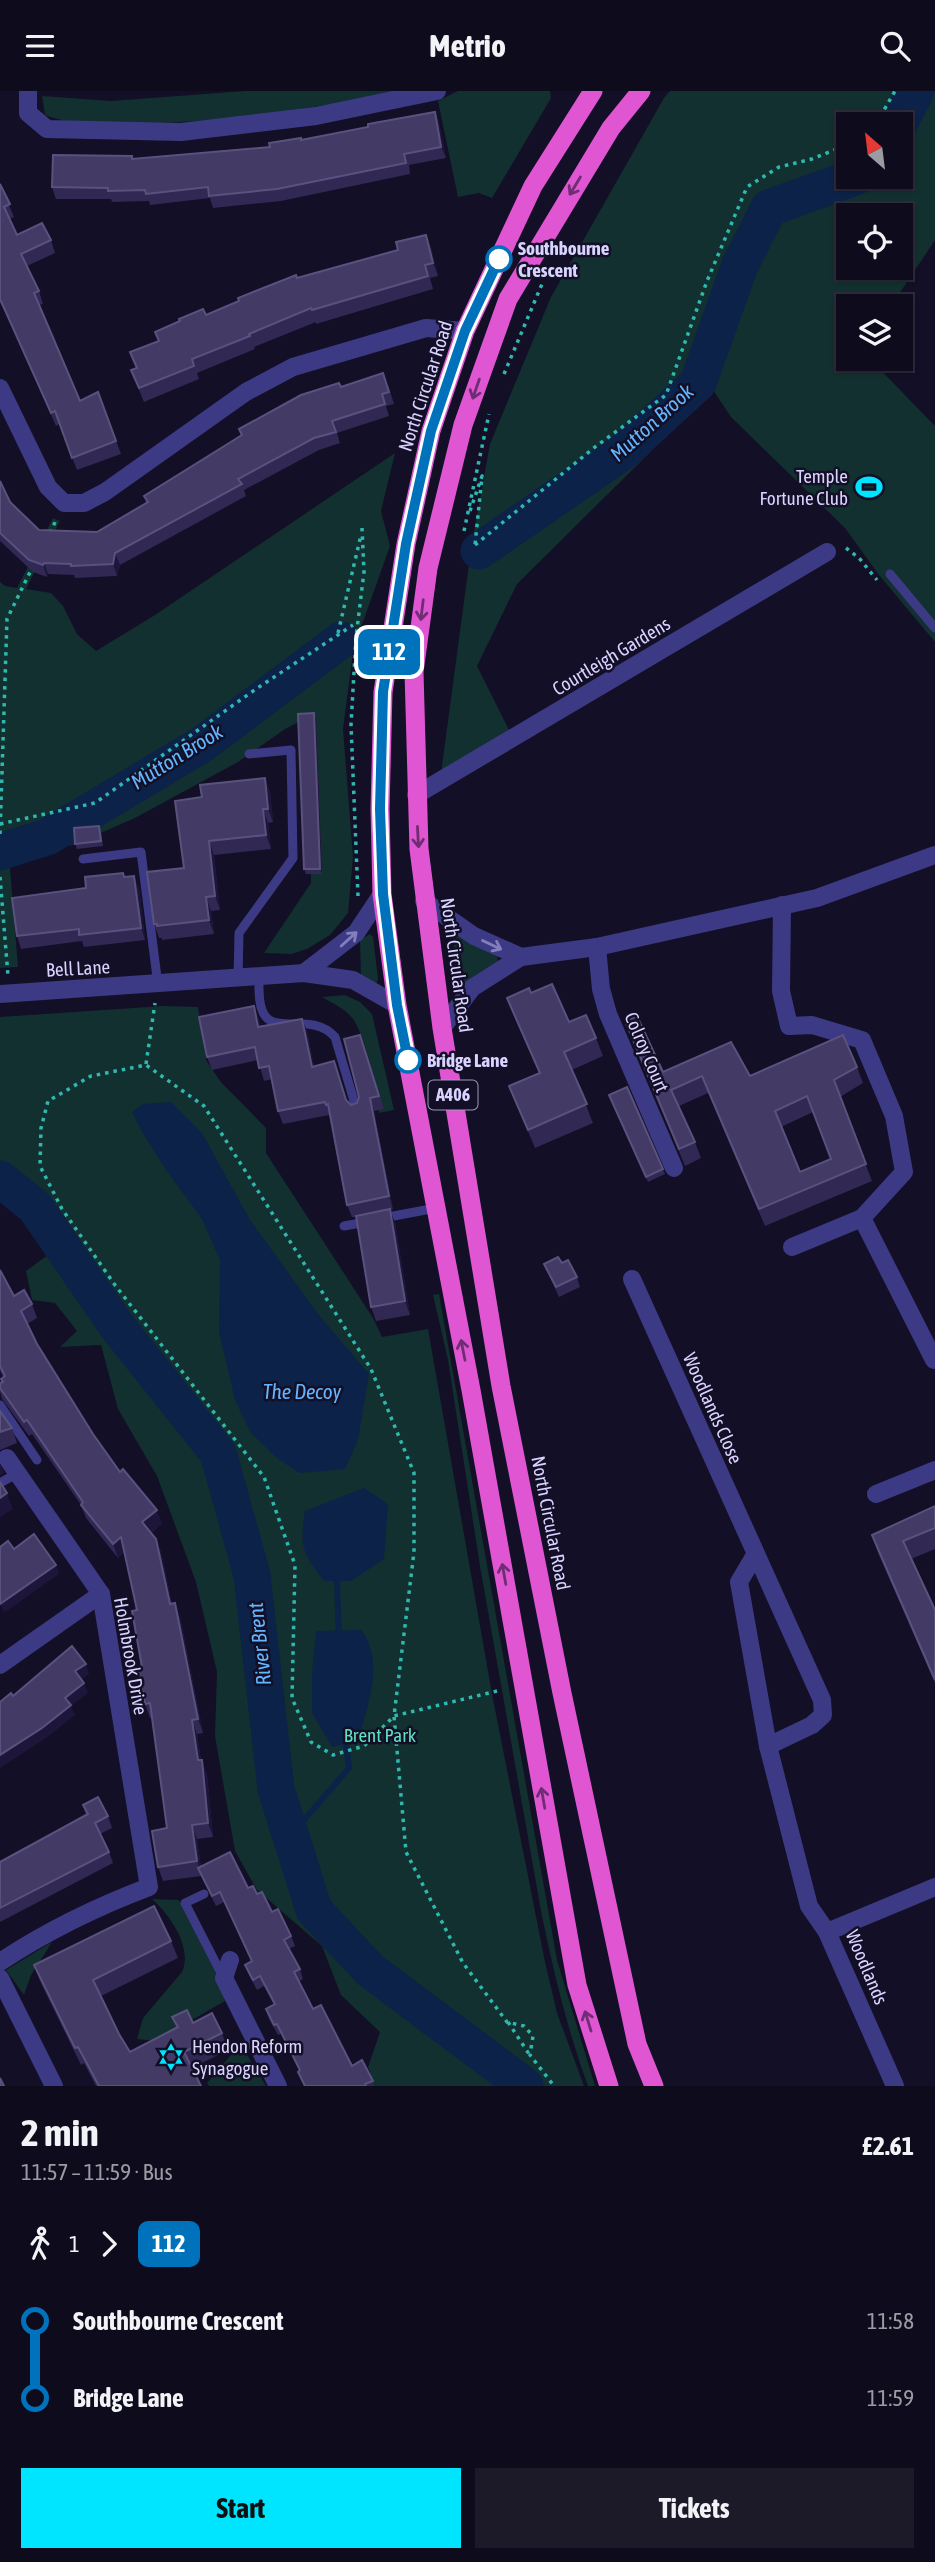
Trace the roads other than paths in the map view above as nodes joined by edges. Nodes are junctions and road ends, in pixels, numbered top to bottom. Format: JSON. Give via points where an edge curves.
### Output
{"nodes":[{"id":1,"x":28,"y":91,"type":"edge"},
{"id":2,"x":437,"y":91,"type":"edge"},
{"id":3,"x":586,"y":91,"type":"edge"},
{"id":4,"x":593,"y":91,"type":"edge"},
{"id":5,"x":640,"y":91,"type":"edge"},
{"id":6,"x":578,"y":115,"type":"junction"},
{"id":7,"x":465,"y":331,"type":"junction"},
{"id":8,"x":0,"y":389,"type":"edge"},
{"id":9,"x":827,"y":552,"type":"dead end"},
{"id":10,"x":890,"y":575,"type":"dead end"},
{"id":11,"x":935,"y":628,"type":"edge"},
{"id":12,"x":249,"y":754,"type":"dead end"},
{"id":13,"x":416,"y":795,"type":"junction"},
{"id":14,"x":935,"y":855,"type":"edge"},
{"id":15,"x":83,"y":859,"type":"dead end"},
{"id":16,"x":383,"y":894,"type":"junction"},
{"id":17,"x":424,"y":901,"type":"junction"},
{"id":18,"x":782,"y":905,"type":"junction"},
{"id":19,"x":597,"y":947,"type":"junction"},
{"id":20,"x":521,"y":957,"type":"junction"},
{"id":21,"x":304,"y":973,"type":"junction"},
{"id":22,"x":258,"y":976,"type":"junction"},
{"id":23,"x":238,"y":978,"type":"junction"},
{"id":24,"x":158,"y":985,"type":"junction"},
{"id":25,"x":0,"y":994,"type":"edge"},
{"id":26,"x":397,"y":1005,"type":"junction"},
{"id":27,"x":442,"y":1028,"type":"junction"},
{"id":28,"x":357,"y":1111,"type":"edge"},
{"id":29,"x":674,"y":1168,"type":"dead end"},
{"id":30,"x":436,"y":1208,"type":"junction"},
{"id":31,"x":862,"y":1218,"type":"junction"},
{"id":32,"x":344,"y":1226,"type":"dead end"},
{"id":33,"x":792,"y":1247,"type":"dead end"},
{"id":34,"x":632,"y":1279,"type":"dead end"},
{"id":35,"x":934,"y":1360,"type":"edge"},
{"id":36,"x":0,"y":1405,"type":"edge"},
{"id":37,"x":37,"y":1460,"type":"dead end"},
{"id":38,"x":12,"y":1465,"type":"joint"},
{"id":39,"x":935,"y":1470,"type":"edge"},
{"id":40,"x":0,"y":1483,"type":"edge"},
{"id":41,"x":876,"y":1495,"type":"dead end"},
{"id":42,"x":755,"y":1555,"type":"junction"},
{"id":43,"x":101,"y":1594,"type":"junction"},
{"id":44,"x":0,"y":1665,"type":"edge"},
{"id":45,"x":768,"y":1745,"type":"junction"},
{"id":46,"x":935,"y":1887,"type":"edge"},
{"id":47,"x":204,"y":1894,"type":"edge"},
{"id":48,"x":827,"y":1932,"type":"junction"},
{"id":49,"x":230,"y":1960,"type":"dead end"},
{"id":50,"x":0,"y":1962,"type":"edge"},
{"id":51,"x":0,"y":1978,"type":"edge"},
{"id":52,"x":223,"y":1978,"type":"junction"},
{"id":53,"x":54,"y":2086,"type":"edge"},
{"id":54,"x":278,"y":2086,"type":"edge"},
{"id":55,"x":609,"y":2086,"type":"edge"},
{"id":56,"x":654,"y":2086,"type":"edge"},
{"id":57,"x":895,"y":2086,"type":"edge"}],
"edges":[{"from":1,"to":2,"type":"street","via":[[28,113],[47,129],[181,132],[316,116]]},
{"from":3,"to":6,"type":"highway"},
{"from":4,"to":6,"type":"highway","name":"North Circular Road","number":"A406"},
{"from":5,"to":13,"type":"highway","name":"North Circular Road","number":"A406","one_way":true,"via":[[611,128],[508,299],[463,425],[428,568],[414,672]]},
{"from":6,"to":7,"type":"highway","name":"North Circular Road","number":"A406","via":[[533,186]]},
{"from":7,"to":8,"type":"street","via":[[426,328],[293,367],[246,392],[84,503],[64,503],[48,487]]},
{"from":7,"to":16,"type":"highway","name":"North Circular Road","number":"A406","via":[[431,431],[406,544],[383,692]]},
{"from":9,"to":13,"type":"street","name":"Courtleigh Gardens"},
{"from":10,"to":11,"type":"lane"},
{"from":12,"to":23,"type":"lane","via":[[291,750],[293,858],[239,933]]},
{"from":13,"to":17,"type":"highway","name":"North Circular Road","number":"A406","one_way":true},
{"from":14,"to":18,"type":"street","via":[[817,898]]},
{"from":15,"to":24,"type":"lane","via":[[141,852]]},
{"from":21,"to":16,"type":"street","one_way":true,"via":[[356,933]]},
{"from":16,"to":26,"type":"highway","name":"North Circular Road","number":"A406"},
{"from":17,"to":20,"type":"street","one_way":true,"via":[[474,936]]},
{"from":17,"to":27,"type":"highway","name":"North Circular Road","number":"A406"},
{"from":18,"to":19,"type":"street"},
{"from":18,"to":31,"type":"street","via":[[781,991],[789,1026],[812,1025],[862,1040],[894,1117],[904,1172]]},
{"from":19,"to":20,"type":"street"},
{"from":19,"to":29,"type":"street","name":"Colroy Court","via":[[607,1014]]},
{"from":20,"to":27,"type":"street","via":[[472,988]]},
{"from":21,"to":22,"type":"street"},
{"from":21,"to":26,"type":"street","via":[[353,980]]},
{"from":22,"to":23,"type":"street"},
{"from":22,"to":28,"type":"lane","via":[[261,1008],[269,1019],[285,1024],[313,1023],[335,1037]]},
{"from":23,"to":24,"type":"street"},
{"from":24,"to":25,"type":"street","name":"Bell Lane"},
{"from":26,"to":30,"type":"highway","name":"North Circular Road","number":"A406"},
{"from":27,"to":56,"type":"highway","name":"North Circular Road","number":"A406","via":[[501,1386],[556,1666],[637,2044]]},
{"from":30,"to":32,"type":"lane"},
{"from":55,"to":30,"type":"highway","name":"North Circular Road","number":"A406","one_way":true,"via":[[577,1985]]},
{"from":31,"to":33,"type":"street"},
{"from":31,"to":35,"type":"street"},
{"from":34,"to":42,"type":"street","name":"Woodlands Close"},
{"from":36,"to":37,"type":"lane"},
{"from":38,"to":40,"type":"lane"},
{"from":38,"to":43,"type":"street","name":"Holmbrook Drive"},
{"from":39,"to":41,"type":"street"},
{"from":42,"to":45,"type":"street","via":[[739,1582]]},
{"from":42,"to":45,"type":"street","name":"Woodlands Close","via":[[822,1700],[823,1715],[812,1725]]},
{"from":43,"to":44,"type":"street"},
{"from":43,"to":50,"type":"street","name":"Holmbrook Drive","via":[[149,1887],[44,1933]]},
{"from":45,"to":48,"type":"street","via":[[809,1906]]},
{"from":46,"to":48,"type":"street","name":"Woodlands"},
{"from":47,"to":52,"type":"lane","via":[[186,1903]]},
{"from":48,"to":57,"type":"street","name":"Woodlands"},
{"from":49,"to":52,"type":"street"},
{"from":51,"to":53,"type":"street"},
{"from":52,"to":54,"type":"street"}]}
